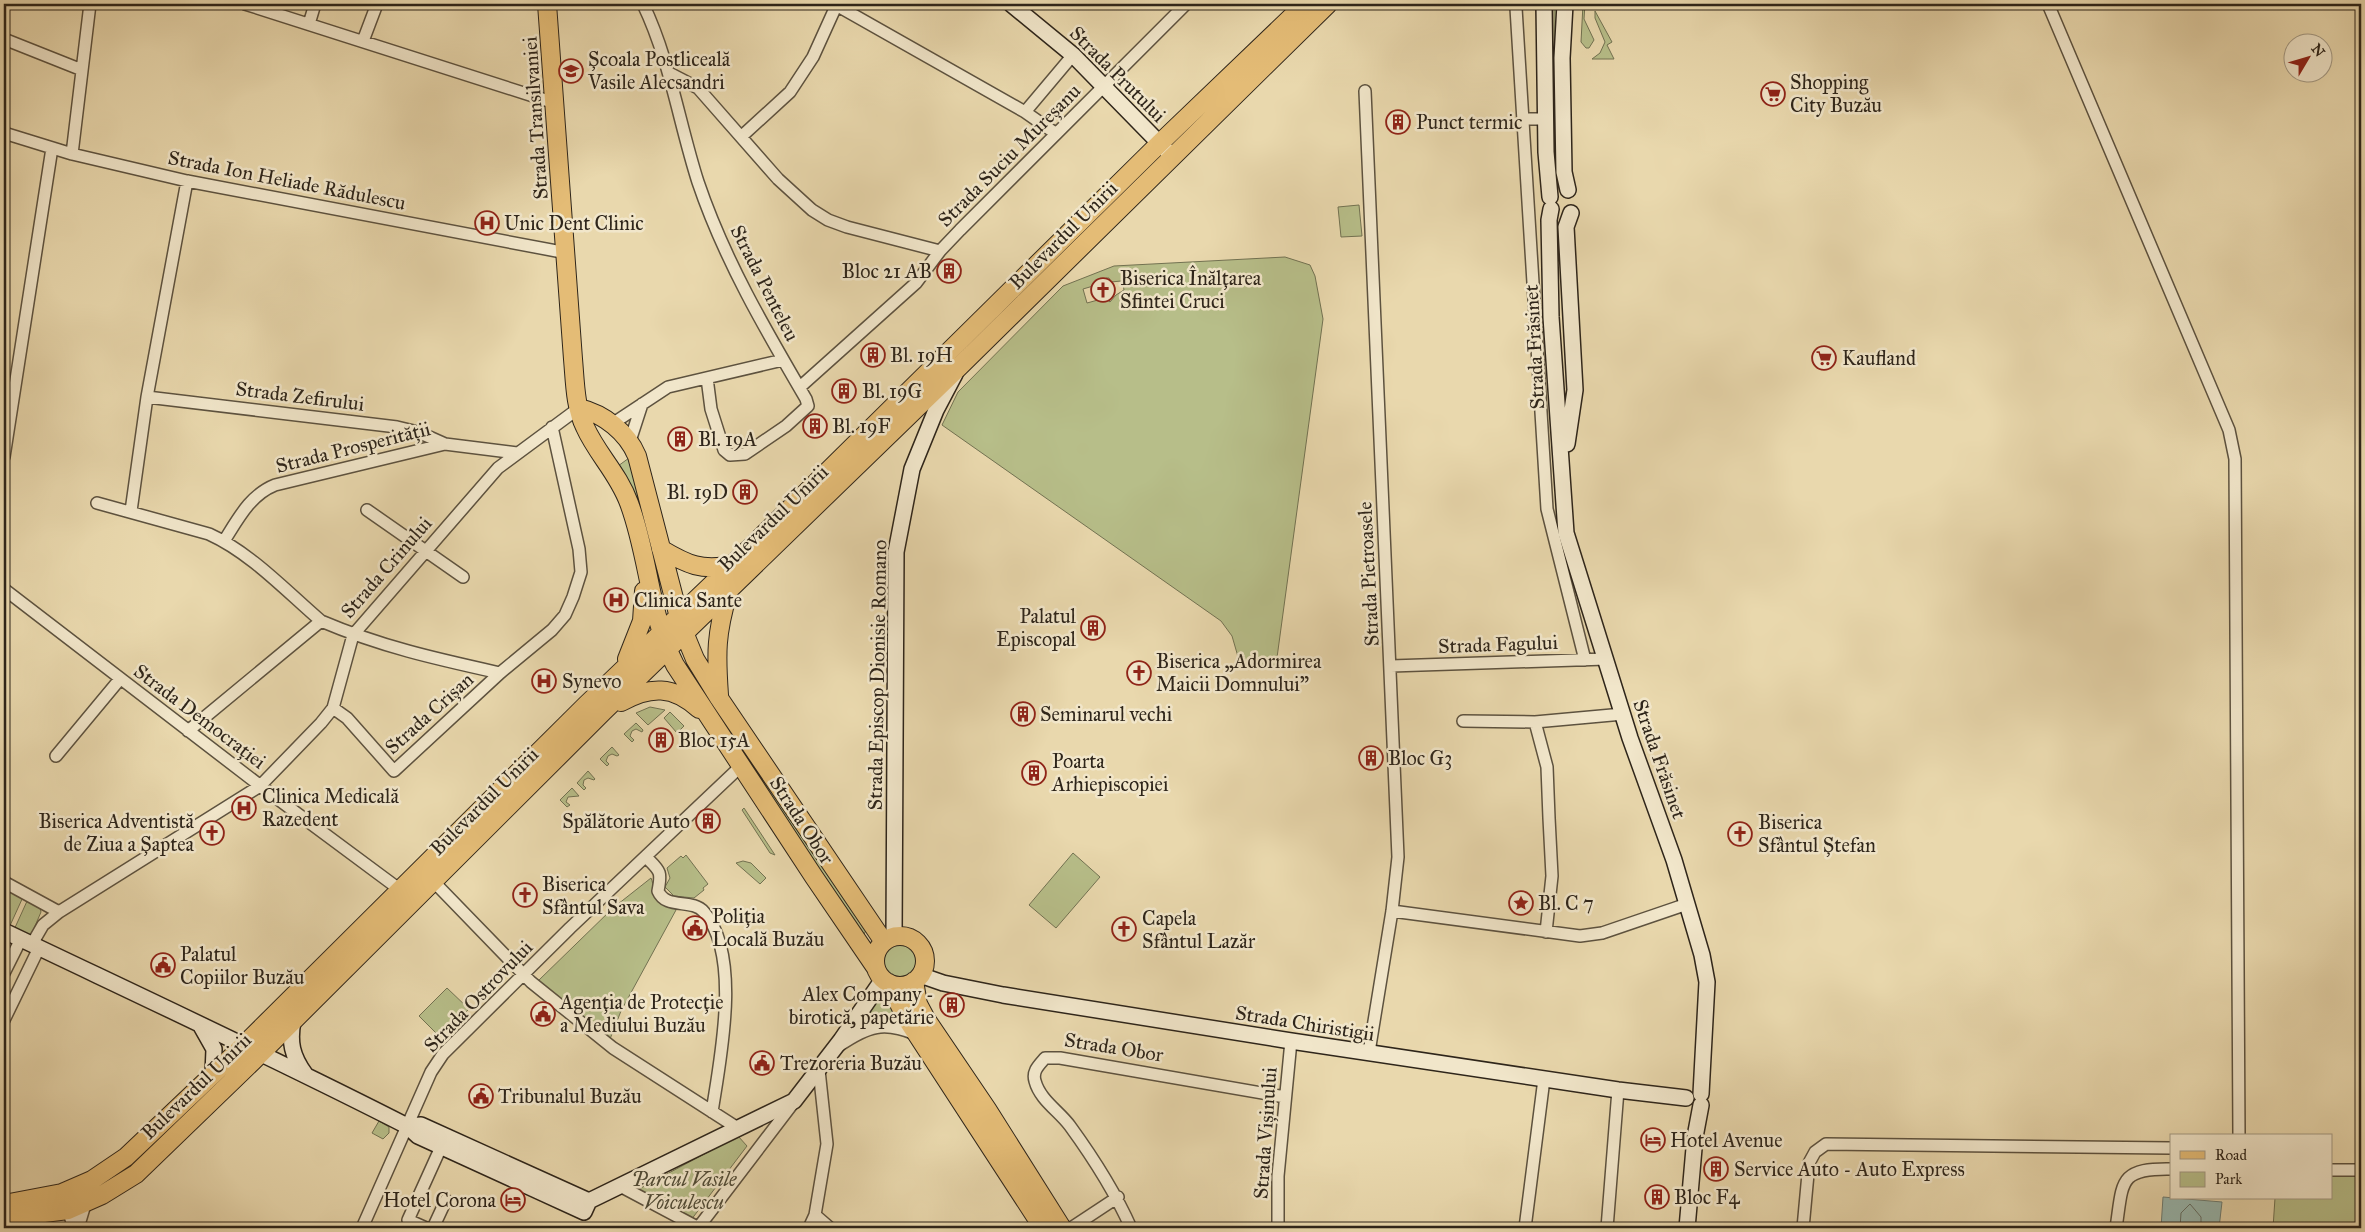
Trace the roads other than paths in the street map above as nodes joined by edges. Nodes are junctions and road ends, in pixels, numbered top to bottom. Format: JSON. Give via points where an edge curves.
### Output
{"nodes":[{"id":1,"x":90,"y":4,"type":"edge"},
{"id":2,"x":244,"y":4,"type":"edge"},
{"id":3,"x":315,"y":4,"type":"edge"},
{"id":4,"x":376,"y":4,"type":"edge"},
{"id":5,"x":547,"y":4,"type":"edge"},
{"id":6,"x":1011,"y":4,"type":"edge"},
{"id":7,"x":1186,"y":4,"type":"edge"},
{"id":8,"x":1305,"y":4,"type":"edge"},
{"id":9,"x":1328,"y":4,"type":"edge"},
{"id":10,"x":1544,"y":4,"type":"edge"},
{"id":11,"x":1565,"y":4,"type":"edge"},
{"id":12,"x":2048,"y":4,"type":"edge"},
{"id":13,"x":837,"y":5,"type":"edge"},
{"id":14,"x":649,"y":6,"type":"edge"},
{"id":15,"x":1516,"y":8,"type":"dead end"},
{"id":16,"x":309,"y":24,"type":"junction"},
{"id":17,"x":4,"y":39,"type":"edge"},
{"id":18,"x":363,"y":41,"type":"junction"},
{"id":19,"x":1073,"y":55,"type":"junction"},
{"id":20,"x":82,"y":70,"type":"junction"},
{"id":21,"x":669,"y":73,"type":"junction"},
{"id":22,"x":1104,"y":85,"type":"junction"},
{"id":23,"x":1366,"y":91,"type":"dead end"},
{"id":24,"x":554,"y":103,"type":"junction"},
{"id":25,"x":1025,"y":112,"type":"junction"},
{"id":26,"x":1523,"y":119,"type":"junction"},
{"id":27,"x":1545,"y":119,"type":"junction"},
{"id":28,"x":4,"y":132,"type":"edge"},
{"id":29,"x":1056,"y":133,"type":"junction"},
{"id":30,"x":742,"y":136,"type":"junction"},
{"id":31,"x":1160,"y":143,"type":"junction"},
{"id":32,"x":52,"y":148,"type":"junction"},
{"id":33,"x":72,"y":154,"type":"junction"},
{"id":34,"x":1172,"y":156,"type":"junction"},
{"id":35,"x":187,"y":181,"type":"junction"},
{"id":36,"x":1568,"y":190,"type":"junction"},
{"id":37,"x":1551,"y":203,"type":"junction"},
{"id":38,"x":1570,"y":213,"type":"junction"},
{"id":39,"x":940,"y":251,"type":"junction"},
{"id":40,"x":567,"y":253,"type":"junction"},
{"id":41,"x":783,"y":360,"type":"junction"},
{"id":42,"x":960,"y":366,"type":"junction"},
{"id":43,"x":707,"y":378,"type":"junction"},
{"id":44,"x":800,"y":387,"type":"junction"},
{"id":45,"x":147,"y":397,"type":"junction"},
{"id":46,"x":642,"y":404,"type":"junction"},
{"id":47,"x":579,"y":408,"type":"junction"},
{"id":48,"x":612,"y":424,"type":"junction"},
{"id":49,"x":552,"y":427,"type":"junction"},
{"id":50,"x":593,"y":441,"type":"junction"},
{"id":51,"x":630,"y":441,"type":"junction"},
{"id":52,"x":446,"y":444,"type":"junction"},
{"id":53,"x":517,"y":453,"type":"junction"},
{"id":54,"x":4,"y":457,"type":"edge"},
{"id":55,"x":605,"y":458,"type":"junction"},
{"id":56,"x":1562,"y":483,"type":"junction"},
{"id":57,"x":97,"y":503,"type":"dead end"},
{"id":58,"x":367,"y":510,"type":"dead end"},
{"id":59,"x":131,"y":511,"type":"junction"},
{"id":60,"x":224,"y":541,"type":"junction"},
{"id":61,"x":661,"y":549,"type":"junction"},
{"id":62,"x":426,"y":552,"type":"junction"},
{"id":63,"x":644,"y":555,"type":"junction"},
{"id":64,"x":733,"y":565,"type":"junction"},
{"id":65,"x":463,"y":577,"type":"dead end"},
{"id":66,"x":4,"y":589,"type":"edge"},
{"id":67,"x":729,"y":592,"type":"junction"},
{"id":68,"x":678,"y":616,"type":"junction"},
{"id":69,"x":321,"y":621,"type":"junction"},
{"id":70,"x":661,"y":633,"type":"junction"},
{"id":71,"x":684,"y":634,"type":"junction"},
{"id":72,"x":353,"y":635,"type":"junction"},
{"id":73,"x":668,"y":650,"type":"junction"},
{"id":74,"x":1606,"y":659,"type":"junction"},
{"id":75,"x":1585,"y":660,"type":"junction"},
{"id":76,"x":1391,"y":666,"type":"junction"},
{"id":77,"x":621,"y":670,"type":"junction"},
{"id":78,"x":500,"y":673,"type":"junction"},
{"id":79,"x":120,"y":679,"type":"junction"},
{"id":80,"x":719,"y":698,"type":"junction"},
{"id":81,"x":333,"y":708,"type":"junction"},
{"id":82,"x":603,"y":712,"type":"junction"},
{"id":83,"x":1623,"y":714,"type":"junction"},
{"id":84,"x":710,"y":719,"type":"junction"},
{"id":85,"x":1463,"y":722,"type":"dead end"},
{"id":86,"x":1535,"y":722,"type":"junction"},
{"id":87,"x":188,"y":731,"type":"junction"},
{"id":88,"x":56,"y":756,"type":"dead end"},
{"id":89,"x":741,"y":766,"type":"junction"},
{"id":90,"x":260,"y":786,"type":"junction"},
{"id":91,"x":646,"y":857,"type":"junction"},
{"id":92,"x":4,"y":882,"type":"edge"},
{"id":93,"x":434,"y":882,"type":"junction"},
{"id":94,"x":399,"y":889,"type":"junction"},
{"id":95,"x":1687,"y":904,"type":"junction"},
{"id":96,"x":1392,"y":911,"type":"junction"},
{"id":97,"x":59,"y":912,"type":"junction"},
{"id":98,"x":4,"y":931,"type":"edge"},
{"id":99,"x":1546,"y":932,"type":"junction"},
{"id":100,"x":889,"y":939,"type":"junction"},
{"id":101,"x":30,"y":944,"type":"junction"},
{"id":102,"x":4,"y":973,"type":"edge"},
{"id":103,"x":523,"y":975,"type":"junction"},
{"id":104,"x":883,"y":977,"type":"junction"},
{"id":105,"x":917,"y":978,"type":"junction"},
{"id":106,"x":4,"y":1020,"type":"edge"},
{"id":107,"x":294,"y":1021,"type":"junction"},
{"id":108,"x":201,"y":1026,"type":"junction"},
{"id":109,"x":918,"y":1035,"type":"junction"},
{"id":110,"x":1291,"y":1041,"type":"junction"},
{"id":111,"x":242,"y":1046,"type":"junction"},
{"id":112,"x":835,"y":1048,"type":"junction"},
{"id":113,"x":1369,"y":1052,"type":"junction"},
{"id":114,"x":260,"y":1054,"type":"junction"},
{"id":115,"x":819,"y":1070,"type":"junction"},
{"id":116,"x":213,"y":1074,"type":"junction"},
{"id":117,"x":305,"y":1074,"type":"junction"},
{"id":118,"x":1544,"y":1079,"type":"junction"},
{"id":119,"x":1618,"y":1090,"type":"junction"},
{"id":120,"x":1285,"y":1097,"type":"junction"},
{"id":121,"x":1693,"y":1099,"type":"junction"},
{"id":122,"x":794,"y":1101,"type":"junction"},
{"id":123,"x":712,"y":1112,"type":"junction"},
{"id":124,"x":407,"y":1126,"type":"junction"},
{"id":125,"x":739,"y":1129,"type":"junction"},
{"id":126,"x":2239,"y":1134,"type":"edge"},
{"id":127,"x":441,"y":1147,"type":"junction"},
{"id":128,"x":2170,"y":1148,"type":"edge"},
{"id":129,"x":2170,"y":1168,"type":"edge"},
{"id":130,"x":2332,"y":1170,"type":"edge"},
{"id":131,"x":2361,"y":1170,"type":"edge"},
{"id":132,"x":101,"y":1174,"type":"junction"},
{"id":133,"x":620,"y":1186,"type":"junction"},
{"id":134,"x":1118,"y":1197,"type":"junction"},
{"id":135,"x":446,"y":1200,"type":"dead end"},
{"id":136,"x":77,"y":1203,"type":"junction"},
{"id":137,"x":4,"y":1204,"type":"edge"},
{"id":138,"x":587,"y":1206,"type":"junction"},
{"id":139,"x":815,"y":1215,"type":"junction"},
{"id":140,"x":4,"y":1218,"type":"edge"},
{"id":141,"x":76,"y":1228,"type":"edge"},
{"id":142,"x":362,"y":1228,"type":"edge"},
{"id":143,"x":426,"y":1228,"type":"edge"},
{"id":144,"x":433,"y":1228,"type":"edge"},
{"id":145,"x":699,"y":1228,"type":"edge"},
{"id":146,"x":809,"y":1228,"type":"edge"},
{"id":147,"x":830,"y":1228,"type":"edge"},
{"id":148,"x":1043,"y":1228,"type":"edge"},
{"id":149,"x":1062,"y":1228,"type":"edge"},
{"id":150,"x":1071,"y":1228,"type":"edge"},
{"id":151,"x":1131,"y":1228,"type":"edge"},
{"id":152,"x":1278,"y":1228,"type":"edge"},
{"id":153,"x":1525,"y":1228,"type":"edge"},
{"id":154,"x":1607,"y":1228,"type":"edge"},
{"id":155,"x":1687,"y":1228,"type":"edge"},
{"id":156,"x":1802,"y":1228,"type":"edge"},
{"id":157,"x":2116,"y":1228,"type":"edge"}],
"edges":[{"from":1,"to":20,"type":"street"},
{"from":2,"to":16,"type":"street"},
{"from":3,"to":16,"type":"street"},
{"from":4,"to":18,"type":"street"},
{"from":5,"to":24,"type":"main road","name":"Strada Transilvaniei"},
{"from":6,"to":19,"type":"street","name":"Strada Prutului"},
{"from":7,"to":22,"type":"street","name":"Strada Suciu Mureșanu"},
{"from":8,"to":31,"type":"main road","name":"Bulevardul Unirii"},
{"from":9,"to":34,"type":"main road","name":"Bulevardul Unirii"},
{"from":10,"to":27,"type":"street","name":"Strada Frăsinet"},
{"from":11,"to":36,"type":"street","via":[[1562,58],[1564,172]]},
{"from":12,"to":126,"type":"street","via":[[2229,430],[2235,458]]},
{"from":13,"to":25,"type":"street"},
{"from":13,"to":30,"type":"street","via":[[813,57],[790,92]]},
{"from":14,"to":21,"type":"street","name":"Strada Penteleu"},
{"from":15,"to":26,"type":"street"},
{"from":16,"to":18,"type":"street"},
{"from":17,"to":20,"type":"street"},
{"from":18,"to":24,"type":"street"},
{"from":19,"to":22,"type":"street","name":"Strada Prutului"},
{"from":19,"to":25,"type":"street"},
{"from":20,"to":33,"type":"street"},
{"from":21,"to":30,"type":"street","name":"Strada Suciu Mureșanu","via":[[698,88]]},
{"from":21,"to":41,"type":"street","name":"Strada Penteleu","via":[[708,210],[732,266]]},
{"from":22,"to":29,"type":"street","name":"Strada Suciu Mureșanu"},
{"from":22,"to":31,"type":"street","name":"Strada Prutului"},
{"from":23,"to":76,"type":"street","name":"Strada Pietroasele"},
{"from":24,"to":40,"type":"main road","name":"Strada Transilvaniei"},
{"from":25,"to":29,"type":"street"},
{"from":26,"to":27,"type":"street"},
{"from":26,"to":75,"type":"street","via":[[1547,509]]},
{"from":27,"to":37,"type":"street","name":"Strada Frăsinet"},
{"from":28,"to":32,"type":"street","name":"Strada Ion Heliade Rădulescu"},
{"from":29,"to":39,"type":"street","name":"Strada Suciu Mureșanu"},
{"from":30,"to":39,"type":"street","name":"Strada Suciu Mureșanu","via":[[794,196],[828,220]]},
{"from":31,"to":34,"type":"street","name":"Strada Prutului"},
{"from":31,"to":64,"type":"main road","name":"Bulevardul Unirii"},
{"from":32,"to":33,"type":"street","name":"Strada Ion Heliade Rădulescu"},
{"from":32,"to":54,"type":"street"},
{"from":33,"to":35,"type":"street","name":"Strada Ion Heliade Rădulescu"},
{"from":34,"to":42,"type":"main road","name":"Bulevardul Unirii"},
{"from":35,"to":40,"type":"street","name":"Strada Ion Heliade Rădulescu"},
{"from":35,"to":45,"type":"street"},
{"from":36,"to":37,"type":"street","via":[[1560,189]]},
{"from":36,"to":38,"type":"street","via":[[1576,201]]},
{"from":37,"to":38,"type":"street","via":[[1562,216]]},
{"from":37,"to":56,"type":"street","name":"Strada Frăsinet","via":[[1551,317]]},
{"from":38,"to":56,"type":"street","name":"Strada Frăsinet","via":[[1566,227],[1575,390]]},
{"from":39,"to":44,"type":"street","name":"Strada Suciu Mureșanu","via":[[916,283]]},
{"from":40,"to":47,"type":"main road","name":"Strada Transilvaniei"},
{"from":41,"to":43,"type":"street"},
{"from":41,"to":44,"type":"street","name":"Strada Penteleu"},
{"from":42,"to":67,"type":"main road","name":"Bulevardul Unirii"},
{"from":42,"to":100,"type":"street","name":"Strada Episcop Dionisie Romano","via":[[936,410],[912,469],[896,552]]},
{"from":43,"to":44,"type":"street","name":"Strada Penteleu","via":[[710,409],[724,450],[730,455],[745,454],[807,409],[808,402]]},
{"from":43,"to":46,"type":"street","via":[[668,387]]},
{"from":45,"to":52,"type":"street","name":"Strada Zefirului","via":[[397,427]]},
{"from":45,"to":59,"type":"street"},
{"from":46,"to":48,"type":"street"},
{"from":46,"to":51,"type":"street"},
{"from":47,"to":48,"type":"main road"},
{"from":47,"to":49,"type":"street","name":"Strada Crinului"},
{"from":47,"to":50,"type":"main road","name":"Strada Transilvaniei"},
{"from":48,"to":50,"type":"main road"},
{"from":48,"to":51,"type":"main road"},
{"from":49,"to":53,"type":"street","name":"Strada Crinului"},
{"from":49,"to":78,"type":"street","name":"Strada Crișan","via":[[576,527],[581,572],[565,615],[552,630]]},
{"from":50,"to":55,"type":"main road","name":"Strada Transilvaniei"},
{"from":51,"to":55,"type":"main road","via":[[620,451]]},
{"from":51,"to":61,"type":"main road","via":[[637,456]]},
{"from":52,"to":53,"type":"street","name":"Strada Prosperității"},
{"from":52,"to":60,"type":"street","name":"Strada Prosperității","via":[[262,490]]},
{"from":53,"to":62,"type":"street","name":"Strada Crinului","via":[[498,468]]},
{"from":55,"to":63,"type":"main road","name":"Strada Transilvaniei","via":[[629,503]]},
{"from":56,"to":74,"type":"street","name":"Strada Frăsinet","via":[[1566,533]]},
{"from":57,"to":59,"type":"street"},
{"from":58,"to":62,"type":"street"},
{"from":59,"to":60,"type":"street"},
{"from":60,"to":69,"type":"street"},
{"from":61,"to":64,"type":"main road","via":[[695,566]]},
{"from":61,"to":68,"type":"main road"},
{"from":62,"to":65,"type":"street"},
{"from":62,"to":72,"type":"street","name":"Strada Crinului"},
{"from":63,"to":70,"type":"main road","name":"Strada Transilvaniei"},
{"from":63,"to":77,"type":"main road","via":[[642,621]]},
{"from":64,"to":68,"type":"main road","name":"Bulevardul Unirii"},
{"from":66,"to":79,"type":"street","name":"Strada Democrației"},
{"from":67,"to":71,"type":"main road","name":"Bulevardul Unirii"},
{"from":67,"to":80,"type":"main road","via":[[717,639]]},
{"from":68,"to":70,"type":"main road","name":"Bulevardul Unirii"},
{"from":68,"to":71,"type":"main road"},
{"from":69,"to":72,"type":"street","name":"Strada Crinului"},
{"from":69,"to":87,"type":"street","name":"Strada Crinului"},
{"from":70,"to":73,"type":"main road","name":"Strada Transilvaniei"},
{"from":70,"to":77,"type":"main road","name":"Bulevardul Unirii"},
{"from":71,"to":73,"type":"main road","name":"Bulevardul Unirii"},
{"from":71,"to":80,"type":"main road","name":"Strada Obor"},
{"from":72,"to":78,"type":"street","name":"Strada Crișan","via":[[401,651]]},
{"from":72,"to":81,"type":"street"},
{"from":73,"to":82,"type":"main road","name":"Bulevardul Unirii"},
{"from":73,"to":84,"type":"main road","name":"Strada Transilvaniei"},
{"from":74,"to":75,"type":"street","name":"Strada Fagului"},
{"from":74,"to":83,"type":"street","name":"Strada Frăsinet"},
{"from":75,"to":76,"type":"street","name":"Strada Fagului"},
{"from":76,"to":96,"type":"street","name":"Strada Pietroasele","via":[[1398,857]]},
{"from":77,"to":94,"type":"main road","name":"Bulevardul Unirii"},
{"from":78,"to":81,"type":"street","name":"Strada Crișan","via":[[394,771],[347,718]]},
{"from":79,"to":87,"type":"street","name":"Strada Democrației"},
{"from":79,"to":88,"type":"street"},
{"from":80,"to":100,"type":"main road","name":"Strada Obor"},
{"from":81,"to":90,"type":"street"},
{"from":82,"to":84,"type":"main road","via":[[640,692],[662,690],[680,694]]},
{"from":82,"to":93,"type":"main road","name":"Bulevardul Unirii"},
{"from":83,"to":86,"type":"street"},
{"from":83,"to":95,"type":"street","name":"Strada Frăsinet"},
{"from":84,"to":89,"type":"main road","name":"Strada Obor"},
{"from":85,"to":86,"type":"street"},
{"from":86,"to":99,"type":"street","via":[[1547,767],[1552,876]]},
{"from":87,"to":90,"type":"street","name":"Strada Democrației"},
{"from":89,"to":91,"type":"street","name":"Strada Ostrovului"},
{"from":89,"to":104,"type":"main road","name":"Strada Obor"},
{"from":90,"to":94,"type":"street","name":"Strada Democrației"},
{"from":90,"to":97,"type":"street"},
{"from":91,"to":103,"type":"street","name":"Strada Ostrovului"},
{"from":91,"to":123,"type":"street","via":[[660,871],[659,894],[667,900],[693,905],[704,912],[713,926],[721,951],[726,977],[726,1013]]},
{"from":92,"to":97,"type":"street"},
{"from":93,"to":103,"type":"street"},
{"from":93,"to":107,"type":"main road","name":"Bulevardul Unirii"},
{"from":94,"to":111,"type":"main road","name":"Bulevardul Unirii"},
{"from":95,"to":99,"type":"street","via":[[1602,933],[1580,936]]},
{"from":95,"to":121,"type":"street","name":"Strada Frăsinet","via":[[1706,982],[1704,1050]]},
{"from":96,"to":99,"type":"street"},
{"from":96,"to":113,"type":"street","name":"Strada Pietroasele"},
{"from":97,"to":101,"type":"street","via":[[43,925]]},
{"from":98,"to":101,"type":"street"},
{"from":100,"to":104,"type":"main road","via":[[876,954]]},
{"from":100,"to":105,"type":"main road","via":[[912,939],[921,948],[925,962]]},
{"from":101,"to":102,"type":"street"},
{"from":101,"to":106,"type":"street"},
{"from":101,"to":108,"type":"street"},
{"from":103,"to":123,"type":"street","via":[[613,1048]]},
{"from":103,"to":124,"type":"street","name":"Strada Ostrovului","via":[[443,1054],[430,1072]]},
{"from":104,"to":105,"type":"main road","via":[[902,985]]},
{"from":104,"to":109,"type":"main road","name":"Strada Obor"},
{"from":104,"to":112,"type":"street"},
{"from":105,"to":110,"type":"street","name":"Strada Chiristigii"},
{"from":105,"to":149,"type":"main road","via":[[918,1004],[926,1019]]},
{"from":107,"to":114,"type":"main road","name":"Bulevardul Unirii"},
{"from":107,"to":117,"type":"street","via":[[292,1049]]},
{"from":108,"to":111,"type":"street"},
{"from":108,"to":116,"type":"street","via":[[214,1049]]},
{"from":109,"to":112,"type":"street","via":[[898,1027],[875,1027]]},
{"from":109,"to":148,"type":"main road","name":"Strada Obor"},
{"from":110,"to":113,"type":"street","name":"Strada Chiristigii"},
{"from":110,"to":120,"type":"street","name":"Strada Vișinului"},
{"from":111,"to":114,"type":"street"},
{"from":111,"to":116,"type":"main road","name":"Bulevardul Unirii"},
{"from":112,"to":115,"type":"street"},
{"from":113,"to":118,"type":"street","name":"Strada Chiristigii"},
{"from":114,"to":117,"type":"street"},
{"from":114,"to":136,"type":"main road","name":"Bulevardul Unirii","via":[[136,1174],[119,1186]]},
{"from":115,"to":122,"type":"street"},
{"from":115,"to":139,"type":"street","via":[[827,1144]]},
{"from":116,"to":132,"type":"main road","name":"Bulevardul Unirii","via":[[126,1157]]},
{"from":117,"to":124,"type":"street"},
{"from":118,"to":119,"type":"street","name":"Strada Chiristigii"},
{"from":118,"to":153,"type":"street"},
{"from":119,"to":121,"type":"street","name":"Strada Chiristigii"},
{"from":119,"to":154,"type":"street"},
{"from":120,"to":134,"type":"street","name":"Strada Obor","via":[[1045,1058],[1036,1068],[1034,1080],[1039,1092],[1069,1125]]},
{"from":120,"to":152,"type":"street","name":"Strada Vișinului","via":[[1278,1176]]},
{"from":121,"to":155,"type":"street","via":[[1695,1137]]},
{"from":122,"to":125,"type":"street"},
{"from":122,"to":145,"type":"street"},
{"from":123,"to":125,"type":"street"},
{"from":124,"to":127,"type":"street","via":[[418,1136]]},
{"from":124,"to":138,"type":"street","via":[[421,1125]]},
{"from":124,"to":142,"type":"street","name":"Strada Ostrovului"},
{"from":125,"to":133,"type":"street"},
{"from":127,"to":138,"type":"street"},
{"from":127,"to":143,"type":"street","via":[[408,1220]]},
{"from":128,"to":156,"type":"street","via":[[1826,1144],[1815,1152],[1810,1163]]},
{"from":129,"to":157,"type":"street","via":[[2147,1168],[2130,1175],[2122,1186]]},
{"from":130,"to":131,"type":"street"},
{"from":132,"to":136,"type":"main road"},
{"from":132,"to":136,"type":"main road","name":"Bulevardul Unirii"},
{"from":133,"to":138,"type":"street"},
{"from":133,"to":145,"type":"street"},
{"from":134,"to":150,"type":"street"},
{"from":134,"to":151,"type":"street","name":"Strada Obor"},
{"from":135,"to":144,"type":"street"},
{"from":136,"to":137,"type":"main road","name":"Bulevardul Unirii"},
{"from":136,"to":140,"type":"main road","name":"Bulevardul Unirii"},
{"from":136,"to":141,"type":"street"},
{"from":136,"to":141,"type":"street"},
{"from":139,"to":146,"type":"street"},
{"from":139,"to":147,"type":"street"}]}
